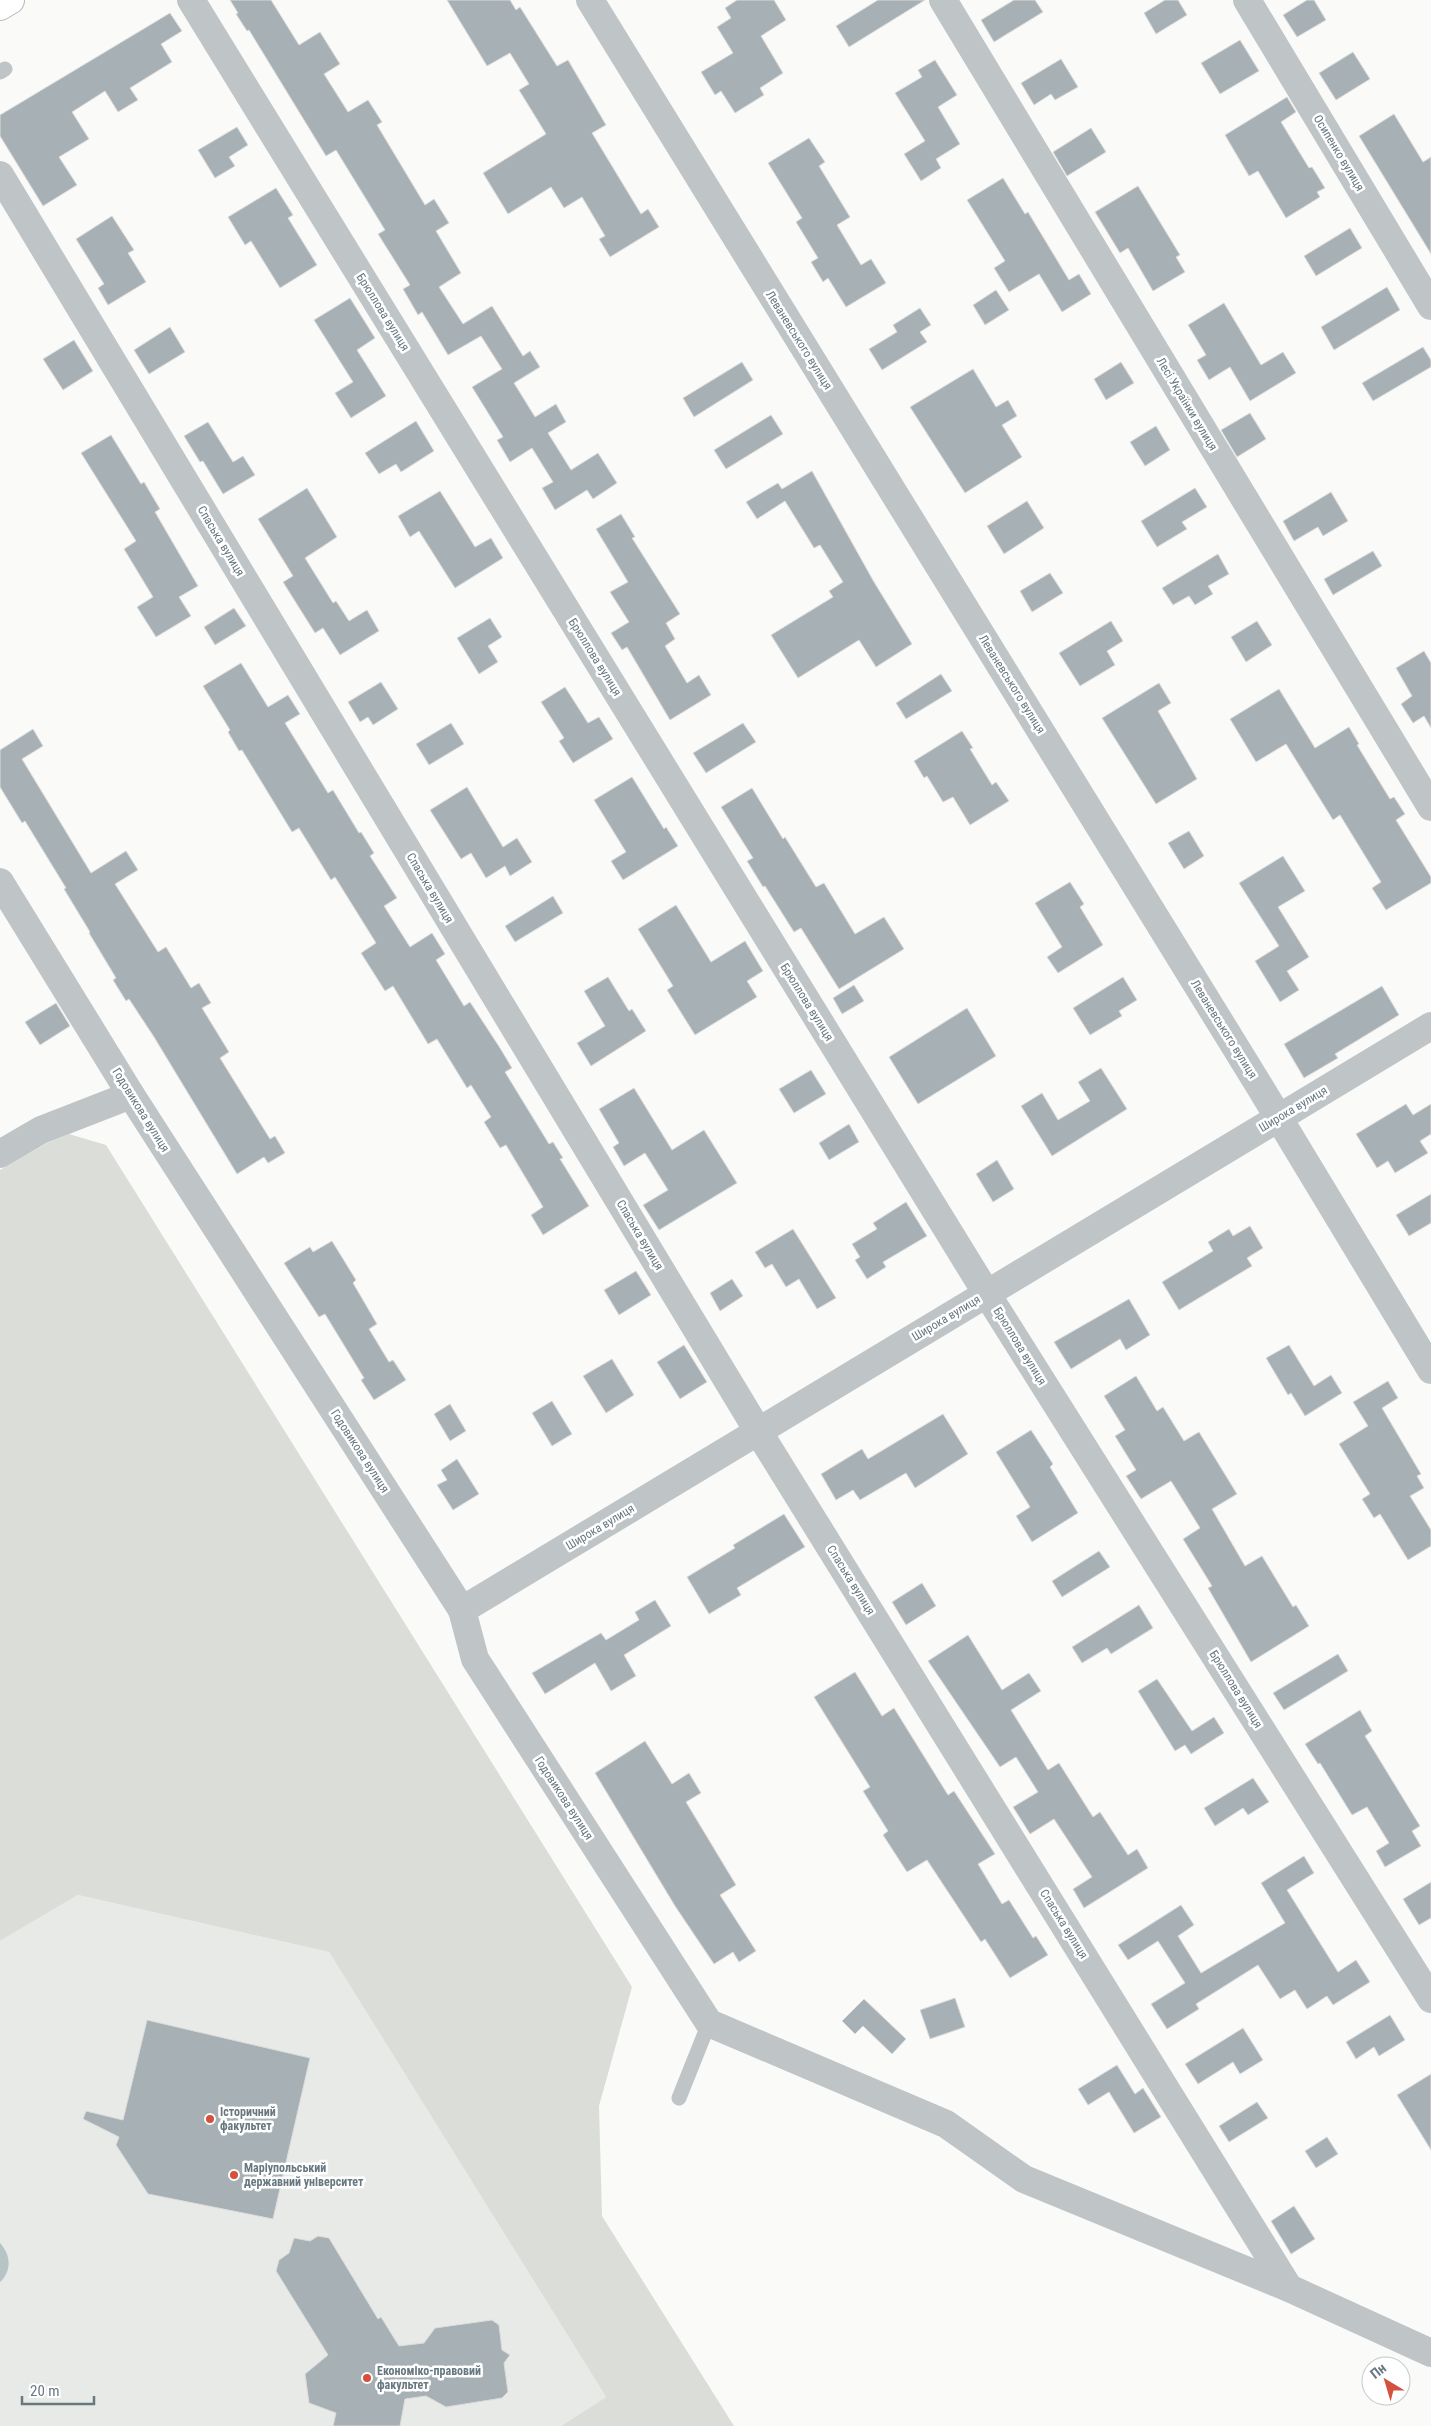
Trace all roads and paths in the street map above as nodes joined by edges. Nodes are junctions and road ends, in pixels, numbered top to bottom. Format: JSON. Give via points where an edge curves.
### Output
{"nodes":[{"id":1,"x":10,"y":0,"type":"edge"},
{"id":2,"x":191,"y":0,"type":"edge"},
{"id":3,"x":590,"y":0,"type":"edge"},
{"id":4,"x":943,"y":0,"type":"edge"},
{"id":5,"x":1247,"y":0,"type":"edge"},
{"id":6,"x":0,"y":6,"type":"edge"},
{"id":7,"x":0,"y":175,"type":"edge"},
{"id":8,"x":1431,"y":306,"type":"edge"},
{"id":9,"x":1431,"y":807,"type":"edge"},
{"id":10,"x":0,"y":882,"type":"edge"},
{"id":11,"x":1431,"y":1026,"type":"edge"},
{"id":12,"x":131,"y":1095,"type":"junction"},
{"id":13,"x":1278,"y":1118,"type":"junction"},
{"id":14,"x":0,"y":1154,"type":"edge"},
{"id":15,"x":987,"y":1294,"type":"junction"},
{"id":16,"x":1431,"y":1370,"type":"edge"},
{"id":17,"x":758,"y":1431,"type":"junction"},
{"id":18,"x":462,"y":1610,"type":"junction"},
{"id":19,"x":1431,"y":1999,"type":"edge"},
{"id":20,"x":709,"y":2023,"type":"junction"},
{"id":21,"x":679,"y":2098,"type":"dead end"},
{"id":22,"x":1290,"y":2288,"type":"junction"},
{"id":23,"x":1431,"y":2353,"type":"edge"}],
"edges":[{"from":1,"to":6,"type":"main road"},
{"from":2,"to":15,"type":"street","name":"Брюллова вулиця"},
{"from":3,"to":13,"type":"street","name":"Леваневського вулиця"},
{"from":4,"to":9,"type":"street","name":"Лесі Українки вулиця"},
{"from":5,"to":8,"type":"street","name":"Осипенко вулиця"},
{"from":7,"to":17,"type":"street","name":"Спаська вулиця"},
{"from":10,"to":12,"type":"street","name":"Годовикова вулиця"},
{"from":11,"to":13,"type":"street","name":"Широка вулиця"},
{"from":12,"to":14,"type":"street","via":[[41,1130]]},
{"from":12,"to":18,"type":"street","name":"Годовикова вулиця"},
{"from":13,"to":15,"type":"street","name":"Широка вулиця"},
{"from":13,"to":16,"type":"street","name":"Леваневського вулиця"},
{"from":15,"to":17,"type":"street","name":"Широка вулиця"},
{"from":15,"to":19,"type":"street","name":"Брюллова вулиця"},
{"from":17,"to":18,"type":"street","name":"Широка вулиця"},
{"from":17,"to":22,"type":"street","name":"Спаська вулиця"},
{"from":18,"to":20,"type":"street","name":"Годовикова вулиця","via":[[475,1659]]},
{"from":20,"to":21,"type":"lane"},
{"from":20,"to":22,"type":"street","via":[[946,2124],[1024,2180]]},
{"from":22,"to":23,"type":"street"}]}
